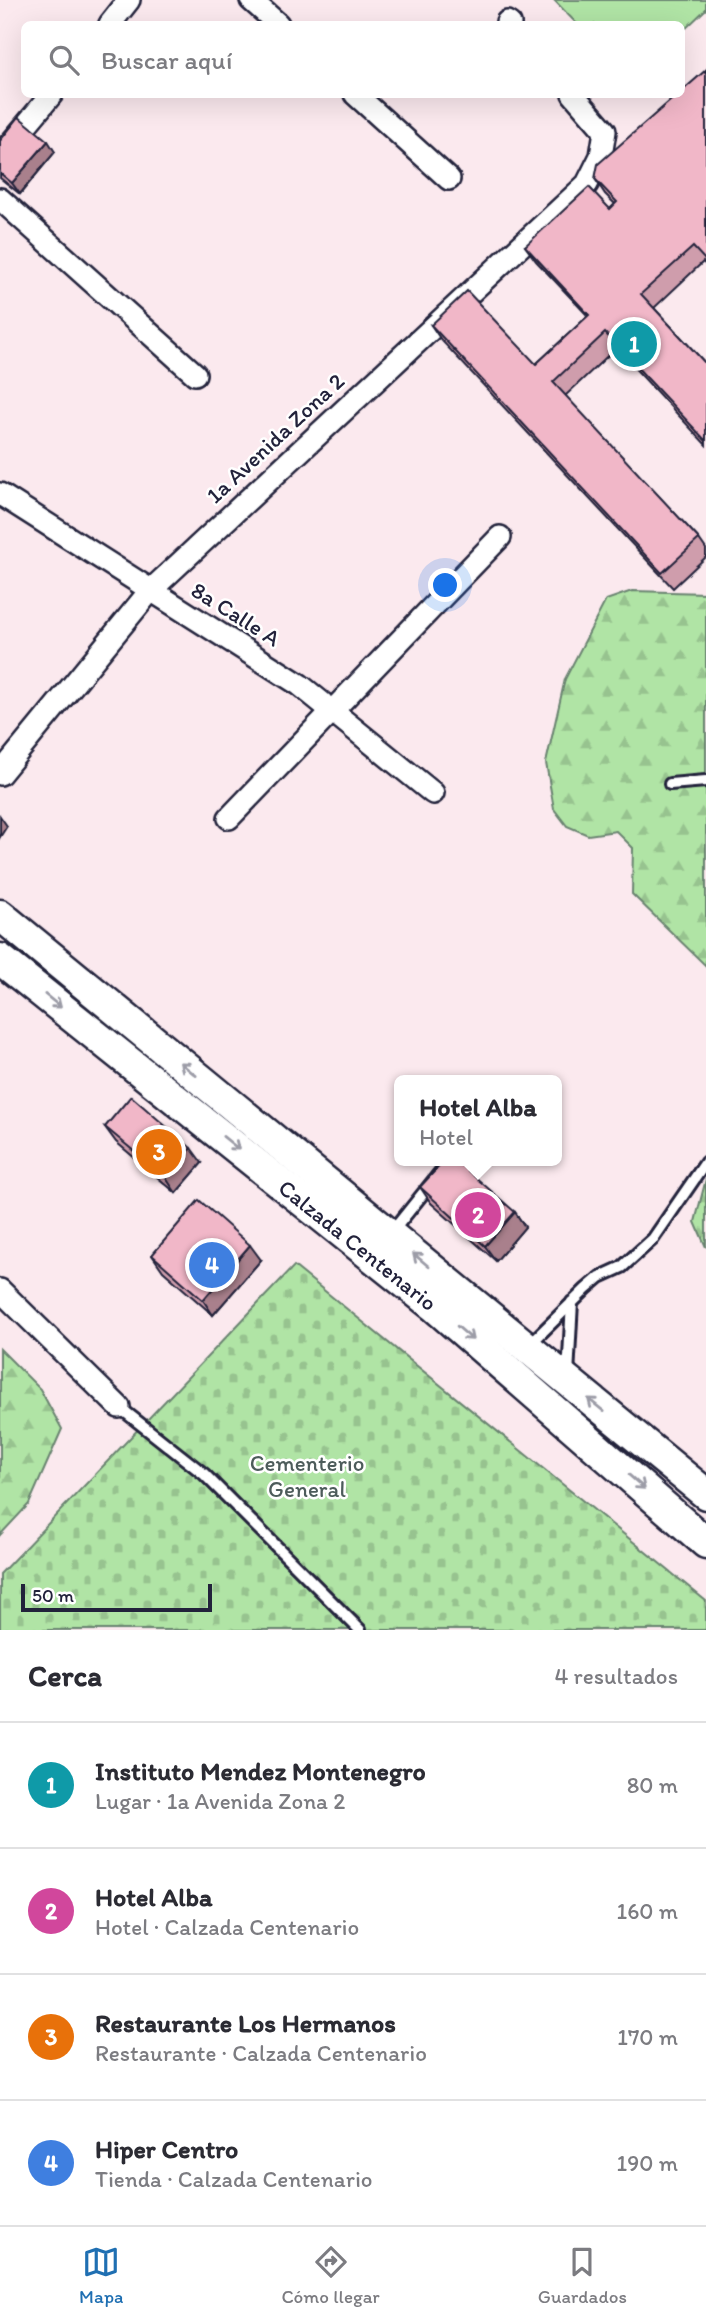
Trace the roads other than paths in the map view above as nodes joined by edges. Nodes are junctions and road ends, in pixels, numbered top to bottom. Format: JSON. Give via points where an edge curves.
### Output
{"nodes":[{"id":1,"x":129,"y":0,"type":"edge"},
{"id":2,"x":251,"y":0,"type":"edge"},
{"id":3,"x":112,"y":21,"type":"edge"},
{"id":4,"x":275,"y":21,"type":"edge"},
{"id":5,"x":49,"y":98,"type":"edge"},
{"id":6,"x":359,"y":98,"type":"edge"},
{"id":7,"x":576,"y":98,"type":"edge"},
{"id":8,"x":0,"y":156,"type":"edge"},
{"id":9,"x":449,"y":179,"type":"dead end"},
{"id":10,"x":0,"y":199,"type":"edge"},
{"id":11,"x":195,"y":374,"type":"dead end"},
{"id":12,"x":0,"y":494,"type":"edge"},
{"id":13,"x":499,"y":537,"type":"dead end"},
{"id":14,"x":150,"y":590,"type":"junction"},
{"id":15,"x":332,"y":712,"type":"junction"},
{"id":16,"x":0,"y":774,"type":"edge"},
{"id":17,"x":706,"y":781,"type":"edge"},
{"id":18,"x":670,"y":784,"type":"dead end"},
{"id":19,"x":433,"y":793,"type":"dead end"},
{"id":20,"x":229,"y":818,"type":"dead end"},
{"id":21,"x":0,"y":915,"type":"edge"},
{"id":22,"x":0,"y":959,"type":"edge"},
{"id":23,"x":706,"y":1162,"type":"edge"},
{"id":24,"x":445,"y":1166,"type":"edge"},
{"id":25,"x":390,"y":1234,"type":"junction"},
{"id":26,"x":0,"y":1290,"type":"edge"},
{"id":27,"x":572,"y":1301,"type":"junction"},
{"id":28,"x":526,"y":1348,"type":"junction"},
{"id":29,"x":568,"y":1382,"type":"junction"},
{"id":30,"x":119,"y":1407,"type":"joint"},
{"id":31,"x":706,"y":1494,"type":"edge"},
{"id":32,"x":706,"y":1543,"type":"edge"},
{"id":33,"x":360,"y":1630,"type":"edge"}],
"edges":[{"from":1,"to":3,"type":"street"},
{"from":2,"to":4,"type":"street"},
{"from":5,"to":8,"type":"street"},
{"from":6,"to":9,"type":"street"},
{"from":7,"to":14,"type":"street","name":"1a Avenida Zona 2","via":[[605,131],[601,156],[587,184]]},
{"from":10,"to":11,"type":"street"},
{"from":12,"to":14,"type":"street","name":"8a Calle A"},
{"from":13,"to":15,"type":"street"},
{"from":14,"to":15,"type":"street","name":"8a Calle A","via":[[300,685]]},
{"from":14,"to":16,"type":"street","name":"1a Avenida Zona 2"},
{"from":15,"to":19,"type":"street","name":"8a Calle A"},
{"from":15,"to":20,"type":"street"},
{"from":17,"to":18,"type":"lane"},
{"from":25,"to":21,"type":"main road","name":"Calzada Centenario","one_way":true},
{"from":22,"to":32,"type":"main road","name":"Calzada Centenario","one_way":true,"via":[[434,1306]]},
{"from":23,"to":27,"type":"lane","via":[[653,1239]]},
{"from":24,"to":25,"type":"lane"},
{"from":28,"to":25,"type":"main road","name":"Calzada Centenario","one_way":true},
{"from":26,"to":30,"type":"street"},
{"from":27,"to":28,"type":"lane"},
{"from":27,"to":29,"type":"lane"},
{"from":28,"to":29,"type":"main road","name":"Calzada Centenario"},
{"from":31,"to":29,"type":"main road","name":"Calzada Centenario","one_way":true},
{"from":30,"to":33,"type":"lane","via":[[204,1474]]}]}
